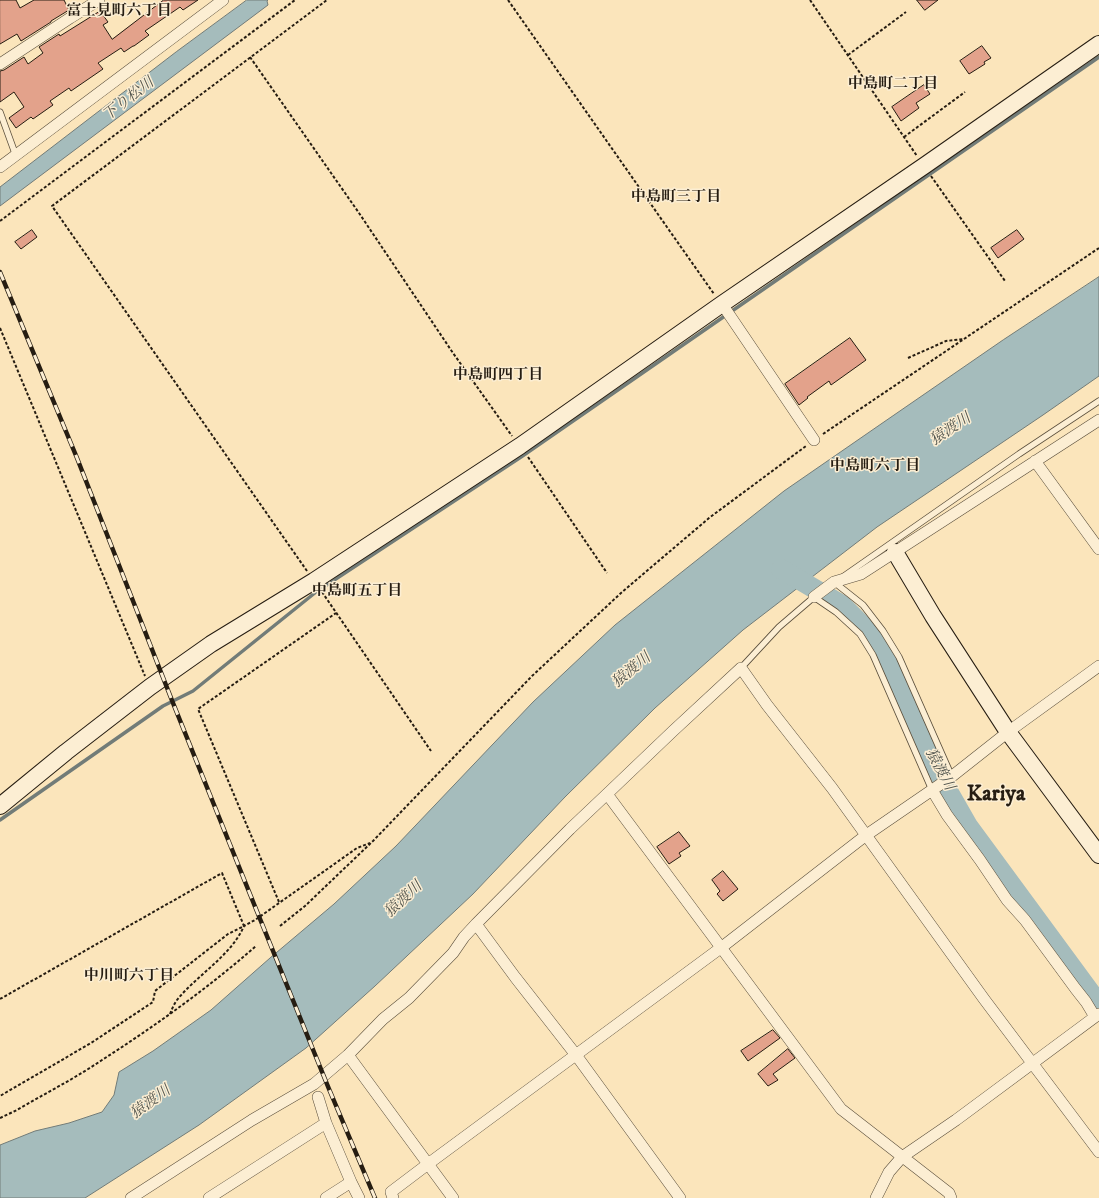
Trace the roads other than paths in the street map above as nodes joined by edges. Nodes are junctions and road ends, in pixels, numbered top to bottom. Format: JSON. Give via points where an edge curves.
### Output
{"nodes":[{"id":1,"x":99,"y":0,"type":"edge"},
{"id":2,"x":223,"y":0,"type":"edge"},
{"id":3,"x":210,"y":4,"type":"edge"},
{"id":4,"x":1099,"y":44,"type":"edge"},
{"id":5,"x":0,"y":64,"type":"edge"},
{"id":6,"x":0,"y":112,"type":"edge"},
{"id":7,"x":16,"y":156,"type":"junction"},
{"id":8,"x":0,"y":167,"type":"edge"},
{"id":9,"x":723,"y":306,"type":"junction"},
{"id":10,"x":1099,"y":401,"type":"edge"},
{"id":11,"x":1099,"y":420,"type":"edge"},
{"id":12,"x":814,"y":440,"type":"road end"},
{"id":13,"x":1035,"y":461,"type":"junction"},
{"id":14,"x":1099,"y":550,"type":"edge"},
{"id":15,"x":895,"y":552,"type":"junction"},
{"id":16,"x":834,"y":582,"type":"junction"},
{"id":17,"x":814,"y":598,"type":"junction"},
{"id":18,"x":1099,"y":666,"type":"edge"},
{"id":19,"x":741,"y":668,"type":"junction"},
{"id":20,"x":1008,"y":732,"type":"junction"},
{"id":21,"x":951,"y":777,"type":"junction"},
{"id":22,"x":933,"y":790,"type":"junction"},
{"id":23,"x":607,"y":794,"type":"junction"},
{"id":24,"x":0,"y":806,"type":"edge"},
{"id":25,"x":865,"y":836,"type":"junction"},
{"id":26,"x":1099,"y":855,"type":"edge"},
{"id":27,"x":476,"y":924,"type":"junction"},
{"id":28,"x":722,"y":948,"type":"junction"},
{"id":29,"x":1097,"y":1016,"type":"edge"},
{"id":30,"x":348,"y":1055,"type":"junction"},
{"id":31,"x":576,"y":1055,"type":"junction"},
{"id":32,"x":1032,"y":1063,"type":"junction"},
{"id":33,"x":318,"y":1097,"type":"dead end"},
{"id":34,"x":326,"y":1123,"type":"junction"},
{"id":35,"x":1099,"y":1152,"type":"edge"},
{"id":36,"x":902,"y":1157,"type":"junction"},
{"id":37,"x":428,"y":1164,"type":"junction"},
{"id":38,"x":351,"y":1182,"type":"junction"},
{"id":39,"x":131,"y":1198,"type":"edge"},
{"id":40,"x":209,"y":1198,"type":"edge"},
{"id":41,"x":326,"y":1198,"type":"edge"},
{"id":42,"x":359,"y":1198,"type":"edge"},
{"id":43,"x":393,"y":1198,"type":"edge"},
{"id":44,"x":453,"y":1198,"type":"edge"},
{"id":45,"x":680,"y":1198,"type":"edge"},
{"id":46,"x":876,"y":1198,"type":"edge"},
{"id":47,"x":951,"y":1198,"type":"edge"}],
"edges":[{"from":1,"to":5,"type":"street"},
{"from":2,"to":3,"type":"street"},
{"from":3,"to":7,"type":"street"},
{"from":4,"to":9,"type":"street"},
{"from":6,"to":7,"type":"lane"},
{"from":7,"to":8,"type":"street"},
{"from":9,"to":12,"type":"street"},
{"from":9,"to":24,"type":"street","via":[[520,446],[314,581],[211,644],[150,686]]},
{"from":10,"to":16,"type":"lane"},
{"from":11,"to":13,"type":"street"},
{"from":13,"to":14,"type":"street"},
{"from":13,"to":15,"type":"street"},
{"from":15,"to":16,"type":"street","via":[[862,574]]},
{"from":15,"to":20,"type":"street","via":[[932,616]]},
{"from":16,"to":17,"type":"street"},
{"from":16,"to":21,"type":"lane","via":[[863,605],[899,657]]},
{"from":17,"to":19,"type":"lane","via":[[779,626]]},
{"from":17,"to":22,"type":"lane","via":[[836,612],[860,634],[873,655]]},
{"from":18,"to":20,"type":"street"},
{"from":19,"to":23,"type":"street"},
{"from":19,"to":25,"type":"street"},
{"from":20,"to":21,"type":"street"},
{"from":20,"to":26,"type":"street"},
{"from":21,"to":22,"type":"street"},
{"from":22,"to":25,"type":"street"},
{"from":22,"to":29,"type":"street","via":[[947,815],[1007,900]]},
{"from":23,"to":27,"type":"street"},
{"from":23,"to":28,"type":"street"},
{"from":25,"to":28,"type":"street"},
{"from":25,"to":32,"type":"street"},
{"from":27,"to":30,"type":"street","via":[[453,953]]},
{"from":27,"to":31,"type":"street"},
{"from":28,"to":31,"type":"street"},
{"from":28,"to":36,"type":"street","via":[[842,1110]]},
{"from":29,"to":32,"type":"street"},
{"from":30,"to":37,"type":"street"},
{"from":30,"to":39,"type":"street","via":[[314,1084],[252,1120]]},
{"from":31,"to":37,"type":"street"},
{"from":31,"to":45,"type":"street"},
{"from":32,"to":35,"type":"street"},
{"from":32,"to":36,"type":"street"},
{"from":33,"to":34,"type":"street"},
{"from":34,"to":38,"type":"street"},
{"from":34,"to":40,"type":"street"},
{"from":36,"to":46,"type":"street","via":[[889,1172]]},
{"from":36,"to":47,"type":"street","via":[[949,1193]]},
{"from":37,"to":43,"type":"street","via":[[391,1192]]},
{"from":37,"to":44,"type":"street"},
{"from":38,"to":41,"type":"street"},
{"from":38,"to":42,"type":"street"}]}
